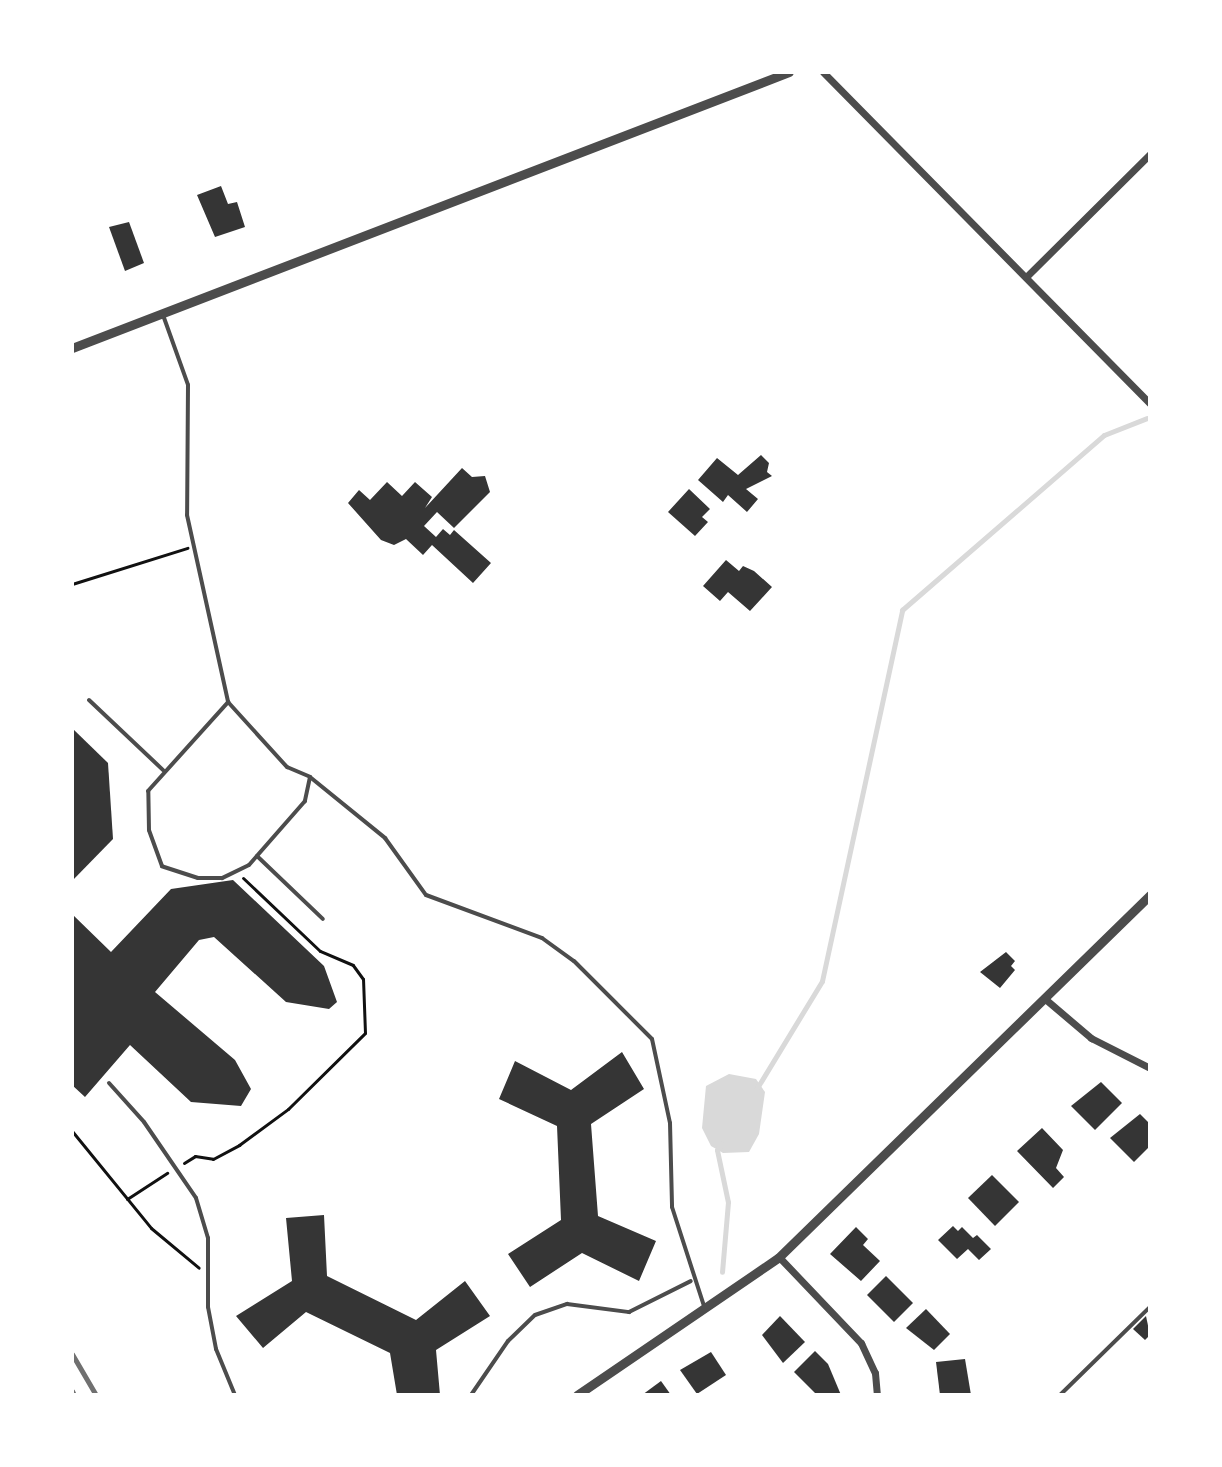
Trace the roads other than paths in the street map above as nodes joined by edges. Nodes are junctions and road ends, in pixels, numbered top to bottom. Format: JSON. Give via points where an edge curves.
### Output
{"nodes":[{"id":1,"x":789,"y":72,"type":"edge"},
{"id":2,"x":823,"y":72,"type":"edge"},
{"id":3,"x":1150,"y":154,"type":"edge"},
{"id":4,"x":1026,"y":277,"type":"junction"},
{"id":5,"x":163,"y":313,"type":"junction"},
{"id":6,"x":72,"y":348,"type":"edge"},
{"id":7,"x":1150,"y":404,"type":"edge"},
{"id":8,"x":89,"y":700,"type":"dead end"},
{"id":9,"x":228,"y":702,"type":"junction"},
{"id":10,"x":163,"y":770,"type":"junction"},
{"id":11,"x":310,"y":777,"type":"junction"},
{"id":12,"x":257,"y":856,"type":"junction"},
{"id":13,"x":1150,"y":895,"type":"edge"},
{"id":14,"x":323,"y":919,"type":"dead end"},
{"id":15,"x":1044,"y":998,"type":"junction"},
{"id":16,"x":1150,"y":1068,"type":"edge"},
{"id":17,"x":109,"y":1083,"type":"dead end"},
{"id":18,"x":779,"y":1257,"type":"junction"},
{"id":19,"x":692,"y":1281,"type":"junction"},
{"id":20,"x":704,"y":1306,"type":"junction"},
{"id":21,"x":1150,"y":1307,"type":"edge"},
{"id":22,"x":235,"y":1395,"type":"edge"},
{"id":23,"x":471,"y":1395,"type":"edge"},
{"id":24,"x":577,"y":1395,"type":"edge"},
{"id":25,"x":877,"y":1395,"type":"edge"},
{"id":26,"x":1060,"y":1395,"type":"edge"}],
"edges":[{"from":1,"to":5,"type":"street"},
{"from":2,"to":4,"type":"street"},
{"from":3,"to":4,"type":"street"},
{"from":4,"to":7,"type":"street"},
{"from":5,"to":6,"type":"street"},
{"from":5,"to":9,"type":"lane","via":[[188,385],[187,515]]},
{"from":8,"to":10,"type":"lane"},
{"from":9,"to":10,"type":"lane"},
{"from":9,"to":11,"type":"lane","via":[[287,767]]},
{"from":10,"to":12,"type":"lane","via":[[149,784],[147,810],[162,866],[198,878],[222,878]]},
{"from":11,"to":12,"type":"lane","via":[[305,801]]},
{"from":11,"to":19,"type":"lane","via":[[385,838],[426,895],[542,938],[574,961],[652,1039],[670,1123],[672,1207]]},
{"from":12,"to":14,"type":"lane"},
{"from":13,"to":15,"type":"street"},
{"from":15,"to":16,"type":"street","via":[[1091,1038]]},
{"from":15,"to":18,"type":"street"},
{"from":17,"to":22,"type":"lane","via":[[176,1167],[203,1218],[216,1349]]},
{"from":18,"to":20,"type":"street"},
{"from":18,"to":25,"type":"street","via":[[861,1343],[875,1373]]},
{"from":19,"to":20,"type":"lane"},
{"from":19,"to":23,"type":"lane","via":[[629,1312],[567,1304],[535,1315],[508,1341]]},
{"from":20,"to":24,"type":"street"},
{"from":21,"to":26,"type":"lane"}]}
